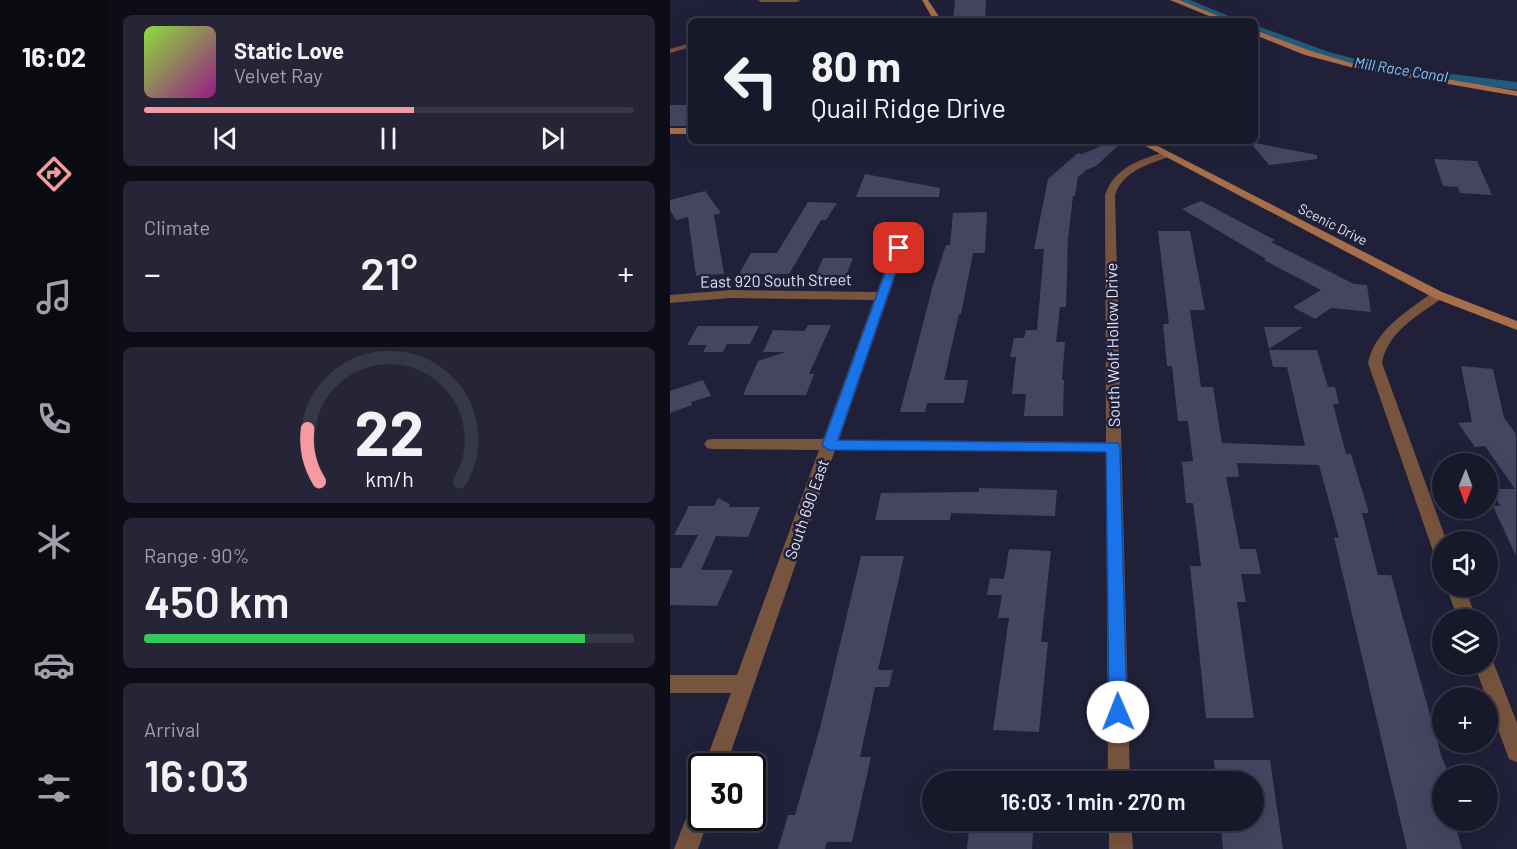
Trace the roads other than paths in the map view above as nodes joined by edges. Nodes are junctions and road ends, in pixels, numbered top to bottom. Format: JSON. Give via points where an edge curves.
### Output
{"nodes":[{"id":1,"x":760,"y":0,"type":"edge"},
{"id":2,"x":797,"y":0,"type":"edge"},
{"id":3,"x":925,"y":0,"type":"edge"},
{"id":4,"x":1173,"y":0,"type":"edge"},
{"id":5,"x":936,"y":18,"type":"edge"},
{"id":6,"x":1219,"y":18,"type":"edge"},
{"id":7,"x":1258,"y":33,"type":"edge"},
{"id":8,"x":688,"y":46,"type":"edge"},
{"id":9,"x":670,"y":51,"type":"edge"},
{"id":10,"x":1516,"y":94,"type":"edge"},
{"id":11,"x":670,"y":131,"type":"edge"},
{"id":12,"x":688,"y":131,"type":"edge"},
{"id":13,"x":1146,"y":144,"type":"edge"},
{"id":14,"x":1165,"y":155,"type":"junction"},
{"id":15,"x":881,"y":226,"type":"dead end"},
{"id":16,"x":1438,"y":295,"type":"junction"},
{"id":17,"x":882,"y":296,"type":"junction"},
{"id":18,"x":670,"y":299,"type":"edge"},
{"id":19,"x":1516,"y":326,"type":"edge"},
{"id":20,"x":712,"y":444,"type":"dead end"},
{"id":21,"x":829,"y":445,"type":"junction"},
{"id":22,"x":1113,"y":447,"type":"junction"},
{"id":23,"x":1435,"y":531,"type":"edge"},
{"id":24,"x":1488,"y":675,"type":"edge"},
{"id":25,"x":670,"y":684,"type":"edge"},
{"id":26,"x":744,"y":684,"type":"junction"},
{"id":27,"x":1516,"y":752,"type":"edge"},
{"id":28,"x":720,"y":753,"type":"edge"},
{"id":29,"x":1119,"y":771,"type":"edge"},
{"id":30,"x":693,"y":831,"type":"edge"},
{"id":31,"x":1120,"y":831,"type":"edge"},
{"id":32,"x":686,"y":849,"type":"edge"},
{"id":33,"x":1121,"y":849,"type":"edge"}],
"edges":[{"from":1,"to":2,"type":"street"},
{"from":3,"to":5,"type":"street"},
{"from":4,"to":6,"type":"street"},
{"from":7,"to":10,"type":"street","via":[[1350,64]]},
{"from":8,"to":9,"type":"street"},
{"from":11,"to":12,"type":"street"},
{"from":13,"to":14,"type":"street","name":"Scenic Drive"},
{"from":14,"to":16,"type":"street","name":"Scenic Drive"},
{"from":14,"to":22,"type":"street","name":"South Wolf Hollow Drive","via":[[1124,173],[1114,183],[1110,195]]},
{"from":15,"to":17,"type":"street","name":"South 690 East","via":[[901,242]]},
{"from":16,"to":19,"type":"street","name":"Scenic Drive"},
{"from":16,"to":23,"type":"street","via":[[1386,336],[1375,363]]},
{"from":17,"to":18,"type":"street","name":"East 920 South Street","via":[[731,294]]},
{"from":17,"to":21,"type":"street","name":"South 690 East"},
{"from":20,"to":21,"type":"street"},
{"from":21,"to":22,"type":"street"},
{"from":21,"to":26,"type":"street","name":"South 690 East"},
{"from":22,"to":29,"type":"street","name":"South Wolf Hollow Drive"},
{"from":24,"to":27,"type":"street"},
{"from":25,"to":26,"type":"street"},
{"from":26,"to":28,"type":"street","name":"South 690 East"},
{"from":30,"to":32,"type":"street"},
{"from":31,"to":33,"type":"street"}]}
